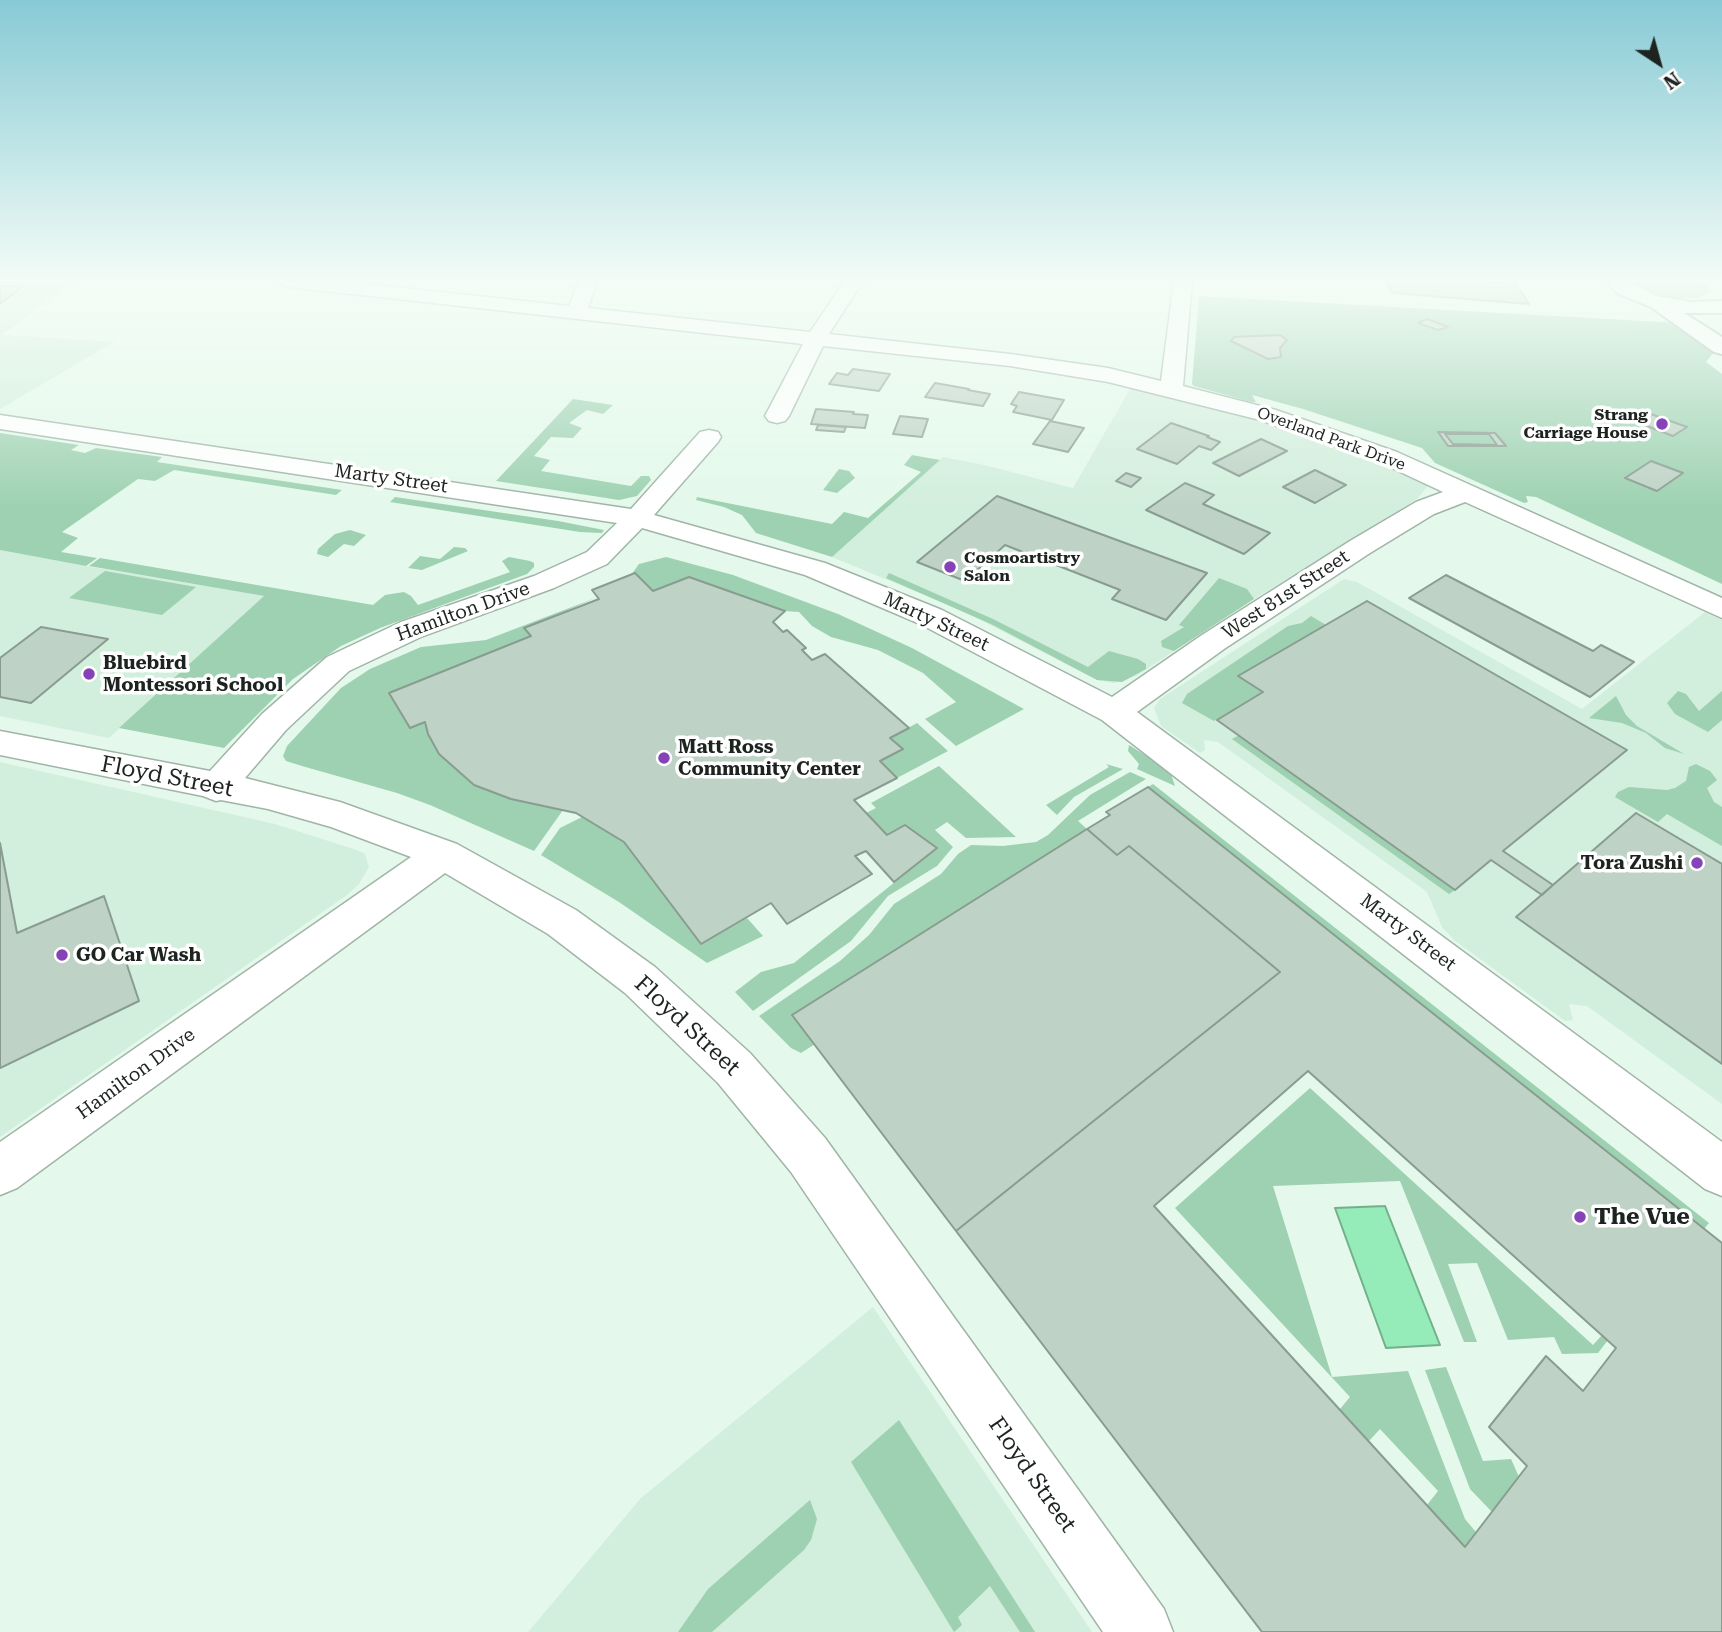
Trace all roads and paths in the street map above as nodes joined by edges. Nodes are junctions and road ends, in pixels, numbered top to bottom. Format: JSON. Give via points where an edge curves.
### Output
{"nodes":[{"id":1,"x":806,"y":357,"type":"edge"},
{"id":2,"x":980,"y":357,"type":"edge"},
{"id":3,"x":1175,"y":357,"type":"edge"},
{"id":4,"x":1171,"y":390,"type":"junction"},
{"id":5,"x":777,"y":416,"type":"dead end"},
{"id":6,"x":0,"y":422,"type":"edge"},
{"id":7,"x":709,"y":438,"type":"dead end"},
{"id":8,"x":1467,"y":492,"type":"junction"},
{"id":9,"x":638,"y":518,"type":"junction"},
{"id":10,"x":1722,"y":609,"type":"edge"},
{"id":11,"x":1114,"y":712,"type":"junction"},
{"id":12,"x":0,"y":743,"type":"edge"},
{"id":13,"x":216,"y":788,"type":"junction"},
{"id":14,"x":443,"y":854,"type":"junction"},
{"id":15,"x":0,"y":1171,"type":"edge"},
{"id":16,"x":1722,"y":1172,"type":"edge"},
{"id":17,"x":1141,"y":1632,"type":"edge"}],
"edges":[{"from":1,"to":5,"type":"street"},
{"from":2,"to":4,"type":"street","name":"Overland Park Drive","via":[[1108,375]]},
{"from":3,"to":4,"type":"street"},
{"from":4,"to":8,"type":"street","name":"Overland Park Drive","via":[[1334,437]]},
{"from":6,"to":9,"type":"street","name":"Marty Street"},
{"from":7,"to":9,"type":"street","name":"Hamilton Drive"},
{"from":8,"to":10,"type":"street","name":"Overland Park Drive"},
{"from":8,"to":11,"type":"street","name":"West 81st Street","via":[[1425,508],[1360,547]]},
{"from":9,"to":11,"type":"street","name":"Marty Street","via":[[815,569],[873,592]]},
{"from":9,"to":13,"type":"street","name":"Hamilton Drive","via":[[597,558],[412,629],[338,664],[274,722]]},
{"from":11,"to":16,"type":"street","name":"Marty Street"},
{"from":12,"to":13,"type":"street","name":"Floyd Street"},
{"from":13,"to":14,"type":"street","name":"Floyd Street","via":[[268,796],[340,816]]},
{"from":14,"to":15,"type":"street","name":"Hamilton Drive"},
{"from":14,"to":17,"type":"street","name":"Floyd Street","via":[[562,922],[640,980],[734,1068],[808,1155]]}]}
